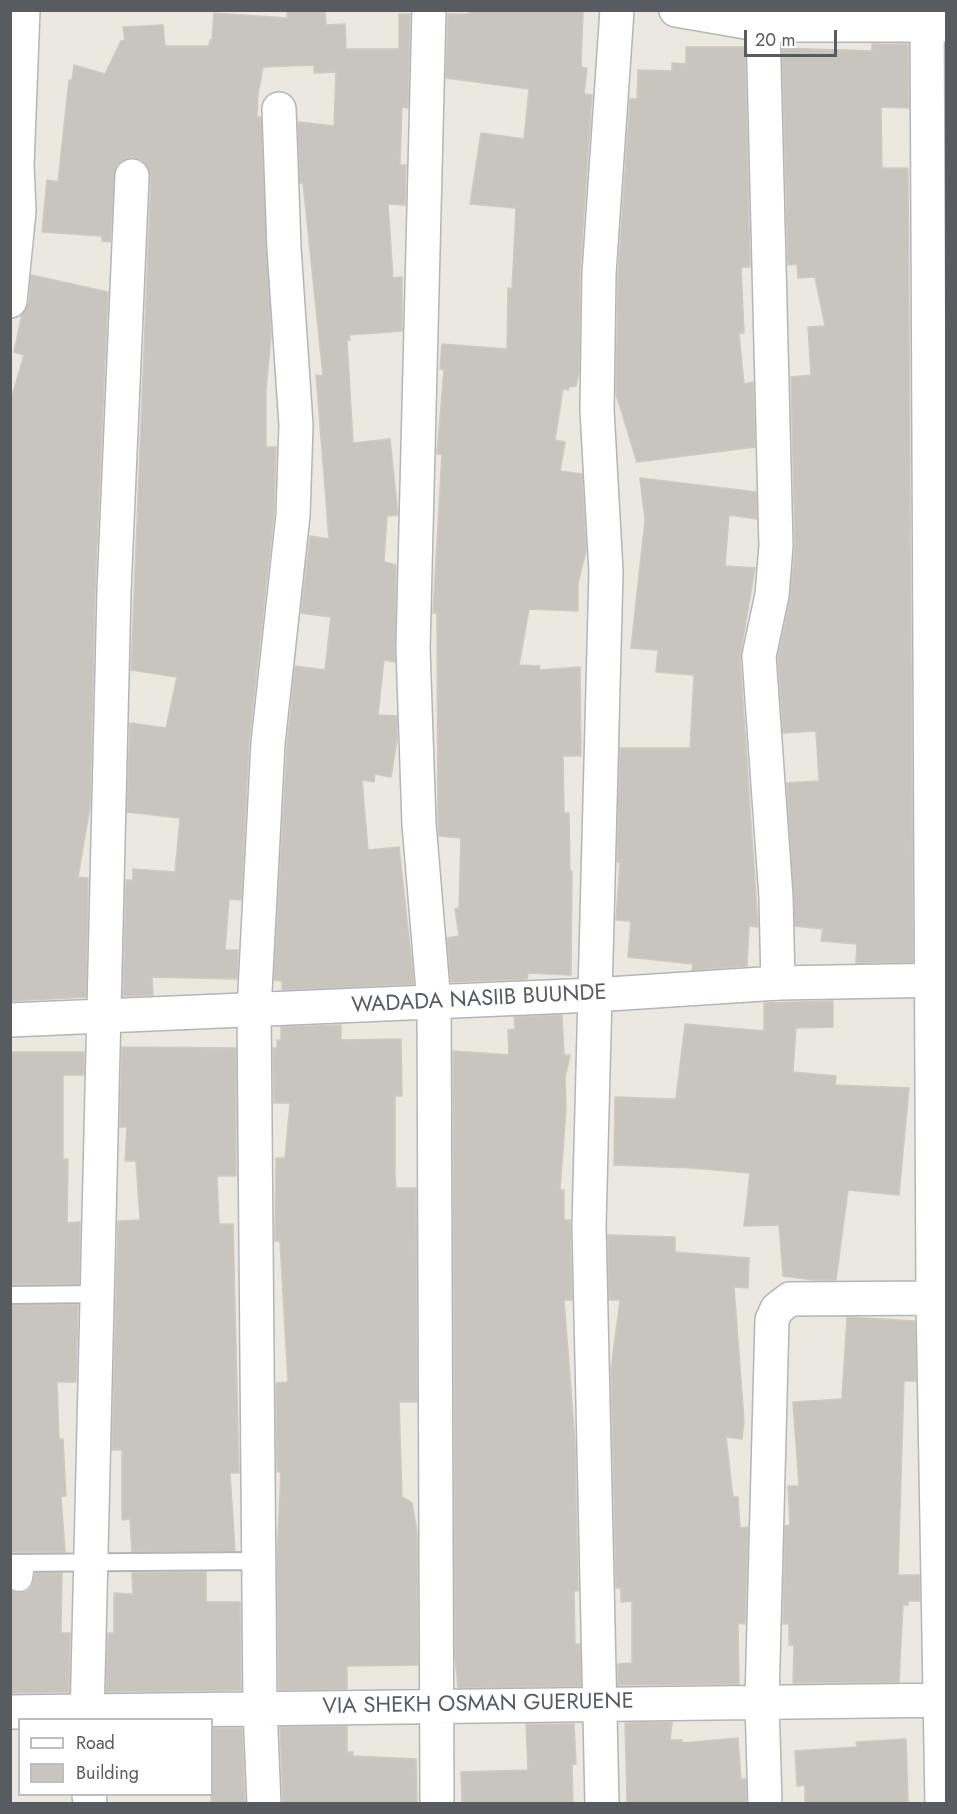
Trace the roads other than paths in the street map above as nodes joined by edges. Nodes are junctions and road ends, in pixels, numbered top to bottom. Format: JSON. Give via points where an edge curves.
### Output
{"nodes":[{"id":1,"x":23,"y":10,"type":"edge"},
{"id":2,"x":429,"y":10,"type":"edge"},
{"id":3,"x":617,"y":10,"type":"edge"},
{"id":4,"x":676,"y":10,"type":"edge"},
{"id":5,"x":934,"y":20,"type":"edge"},
{"id":6,"x":763,"y":25,"type":"junction"},
{"id":7,"x":279,"y":109,"type":"dead end"},
{"id":8,"x":132,"y":176,"type":"dead end"},
{"id":9,"x":11,"y":292,"type":"edge"},
{"id":10,"x":940,"y":980,"type":"edge"},
{"id":11,"x":778,"y":983,"type":"junction"},
{"id":12,"x":594,"y":995,"type":"junction"},
{"id":13,"x":434,"y":1003,"type":"junction"},
{"id":14,"x":254,"y":1010,"type":"junction"},
{"id":15,"x":105,"y":1017,"type":"junction"},
{"id":16,"x":10,"y":1020,"type":"edge"},
{"id":17,"x":98,"y":1294,"type":"junction"},
{"id":18,"x":10,"y":1295,"type":"edge"},
{"id":19,"x":933,"y":1298,"type":"junction"},
{"id":20,"x":259,"y":1561,"type":"junction"},
{"id":21,"x":91,"y":1563,"type":"junction"},
{"id":22,"x":16,"y":1571,"type":"edge"},
{"id":23,"x":943,"y":1700,"type":"edge"},
{"id":24,"x":762,"y":1701,"type":"junction"},
{"id":25,"x":600,"y":1704,"type":"junction"},
{"id":26,"x":436,"y":1706,"type":"junction"},
{"id":27,"x":260,"y":1708,"type":"junction"},
{"id":28,"x":10,"y":1712,"type":"edge"},
{"id":29,"x":87,"y":1715,"type":"edge"},
{"id":30,"x":264,"y":1803,"type":"edge"},
{"id":31,"x":437,"y":1803,"type":"edge"},
{"id":32,"x":602,"y":1803,"type":"edge"},
{"id":33,"x":765,"y":1803,"type":"edge"},
{"id":34,"x":942,"y":1803,"type":"edge"}],
"edges":[{"from":1,"to":9,"type":"street","via":[[19,211]]},
{"from":2,"to":13,"type":"street","via":[[413,648],[419,824]]},
{"from":3,"to":12,"type":"street","via":[[599,274],[597,410],[606,572]]},
{"from":4,"to":6,"type":"street"},
{"from":5,"to":6,"type":"street"},
{"from":5,"to":10,"type":"street"},
{"from":6,"to":11,"type":"street","via":[[776,546],[772,595],[759,656]]},
{"from":7,"to":14,"type":"street","via":[[296,425],[293,515],[268,743]]},
{"from":8,"to":15,"type":"street","via":[[114,591]]},
{"from":10,"to":11,"type":"street","name":"WADADA NASIIB BUUNDE"},
{"from":10,"to":19,"type":"street"},
{"from":11,"to":12,"type":"street","name":"WADADA NASIIB BUUNDE"},
{"from":12,"to":13,"type":"street","name":"WADADA NASIIB BUUNDE"},
{"from":12,"to":25,"type":"street","via":[[589,1225]]},
{"from":13,"to":14,"type":"street","name":"WADADA NASIIB BUUNDE"},
{"from":13,"to":26,"type":"street"},
{"from":14,"to":15,"type":"street","name":"WADADA NASIIB BUUNDE"},
{"from":14,"to":20,"type":"street"},
{"from":15,"to":16,"type":"street","name":"WADADA NASIIB BUUNDE"},
{"from":15,"to":17,"type":"street"},
{"from":17,"to":18,"type":"lane"},
{"from":17,"to":21,"type":"street"},
{"from":19,"to":23,"type":"street"},
{"from":19,"to":24,"type":"street","via":[[790,1299],[772,1320]]},
{"from":20,"to":21,"type":"lane"},
{"from":20,"to":27,"type":"street"},
{"from":21,"to":22,"type":"lane"},
{"from":21,"to":29,"type":"street"},
{"from":23,"to":24,"type":"street","name":"VIA SHEKH OSMAN GUERUENE"},
{"from":23,"to":34,"type":"street"},
{"from":24,"to":25,"type":"street","name":"VIA SHEKH OSMAN GUERUENE"},
{"from":24,"to":33,"type":"street"},
{"from":25,"to":26,"type":"street","name":"VIA SHEKH OSMAN GUERUENE"},
{"from":25,"to":32,"type":"street"},
{"from":26,"to":27,"type":"street","name":"VIA SHEKH OSMAN GUERUENE"},
{"from":26,"to":31,"type":"street"},
{"from":27,"to":29,"type":"street","name":"VIA SHEKH OSMAN GUERUENE"},
{"from":27,"to":30,"type":"street"},
{"from":28,"to":29,"type":"street","name":"VIA SHEKH OSMAN GUERUENE"}]}
